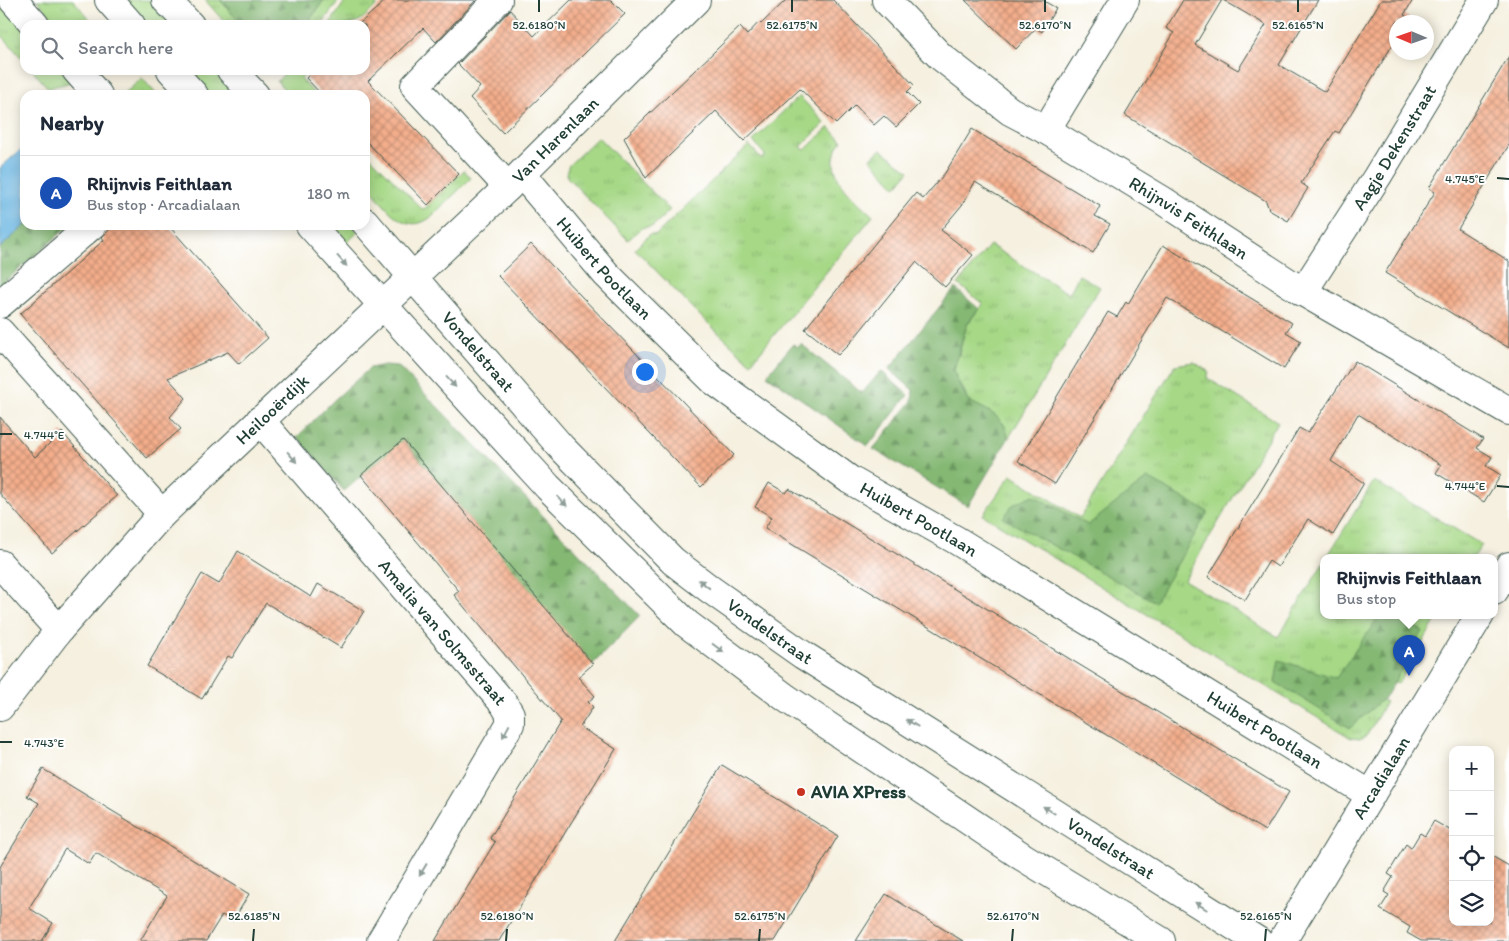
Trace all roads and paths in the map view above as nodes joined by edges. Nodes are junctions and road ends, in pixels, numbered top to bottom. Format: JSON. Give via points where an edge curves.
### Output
{"nodes":[{"id":1,"x":13,"y":0,"type":"edge"},
{"id":2,"x":108,"y":0,"type":"edge"},
{"id":3,"x":166,"y":0,"type":"edge"},
{"id":4,"x":498,"y":0,"type":"edge"},
{"id":5,"x":886,"y":0,"type":"edge"},
{"id":6,"x":1125,"y":0,"type":"edge"},
{"id":7,"x":1484,"y":0,"type":"edge"},
{"id":8,"x":691,"y":2,"type":"edge"},
{"id":9,"x":31,"y":20,"type":"edge"},
{"id":10,"x":126,"y":20,"type":"edge"},
{"id":11,"x":185,"y":20,"type":"edge"},
{"id":12,"x":80,"y":75,"type":"edge"},
{"id":13,"x":176,"y":75,"type":"edge"},
{"id":14,"x":236,"y":75,"type":"edge"},
{"id":15,"x":94,"y":90,"type":"edge"},
{"id":16,"x":189,"y":90,"type":"edge"},
{"id":17,"x":250,"y":90,"type":"edge"},
{"id":18,"x":1046,"y":130,"type":"junction"},
{"id":19,"x":515,"y":181,"type":"junction"},
{"id":20,"x":370,"y":228,"type":"edge"},
{"id":21,"x":86,"y":230,"type":"edge"},
{"id":22,"x":314,"y":230,"type":"edge"},
{"id":23,"x":414,"y":278,"type":"junction"},
{"id":24,"x":1303,"y":292,"type":"junction"},
{"id":25,"x":0,"y":304,"type":"edge"},
{"id":26,"x":382,"y":306,"type":"junction"},
{"id":27,"x":0,"y":332,"type":"edge"},
{"id":28,"x":1509,"y":411,"type":"edge"},
{"id":29,"x":260,"y":420,"type":"junction"},
{"id":30,"x":162,"y":514,"type":"junction"},
{"id":31,"x":0,"y":564,"type":"edge"},
{"id":32,"x":1509,"y":566,"type":"edge"},
{"id":33,"x":1498,"y":584,"type":"edge"},
{"id":34,"x":1478,"y":619,"type":"edge"},
{"id":35,"x":59,"y":630,"type":"junction"},
{"id":36,"x":0,"y":707,"type":"edge"},
{"id":37,"x":1371,"y":795,"type":"junction"},
{"id":38,"x":380,"y":941,"type":"edge"},
{"id":39,"x":1161,"y":941,"type":"edge"},
{"id":40,"x":1258,"y":941,"type":"edge"},
{"id":41,"x":1282,"y":941,"type":"edge"}],
"edges":[{"from":1,"to":9,"type":"street"},
{"from":2,"to":10,"type":"street"},
{"from":3,"to":11,"type":"street"},
{"from":4,"to":19,"type":"street","name":"Huibert Pootlaan","via":[[415,86]]},
{"from":5,"to":18,"type":"street","name":"Rhijnvis Feithlaan","via":[[940,56],[1010,111]]},
{"from":6,"to":18,"type":"street"},
{"from":7,"to":24,"type":"street","name":"Aagje Dekenstraat"},
{"from":8,"to":19,"type":"street","name":"Van Harenlaan"},
{"from":12,"to":15,"type":"street"},
{"from":13,"to":16,"type":"street"},
{"from":14,"to":17,"type":"street"},
{"from":18,"to":24,"type":"street","name":"Rhijnvis Feithlaan","via":[[1162,200]]},
{"from":19,"to":23,"type":"street","name":"Van Harenlaan"},
{"from":19,"to":37,"type":"street","name":"Huibert Pootlaan","via":[[721,386],[850,480],[956,540]]},
{"from":20,"to":23,"type":"street","name":"Vondelstraat"},
{"from":21,"to":25,"type":"street"},
{"from":22,"to":26,"type":"street","one_way":true},
{"from":23,"to":26,"type":"street","name":"Van Harenlaan"},
{"from":40,"to":23,"type":"street","name":"Vondelstraat","one_way":true,"via":[[803,655],[674,561],[561,447]]},
{"from":24,"to":28,"type":"street","name":"Rhijnvis Feithlaan"},
{"from":26,"to":29,"type":"street","name":"Heilooërdijk"},
{"from":26,"to":39,"type":"street","one_way":true,"via":[[548,487],[687,624],[794,704],[1023,857]]},
{"from":27,"to":30,"type":"street"},
{"from":29,"to":30,"type":"street","name":"Heilooërdijk"},
{"from":29,"to":38,"type":"street","name":"Amalia van Solmsstraat","one_way":true,"via":[[510,714],[510,724]]},
{"from":30,"to":35,"type":"street","name":"Heilooërdijk"},
{"from":31,"to":35,"type":"street"},
{"from":32,"to":33,"type":"street"},
{"from":34,"to":37,"type":"street","name":"Arcadialaan"},
{"from":35,"to":36,"type":"street","name":"Heilooërdijk"},
{"from":37,"to":41,"type":"street","name":"Arcadialaan"}]}
